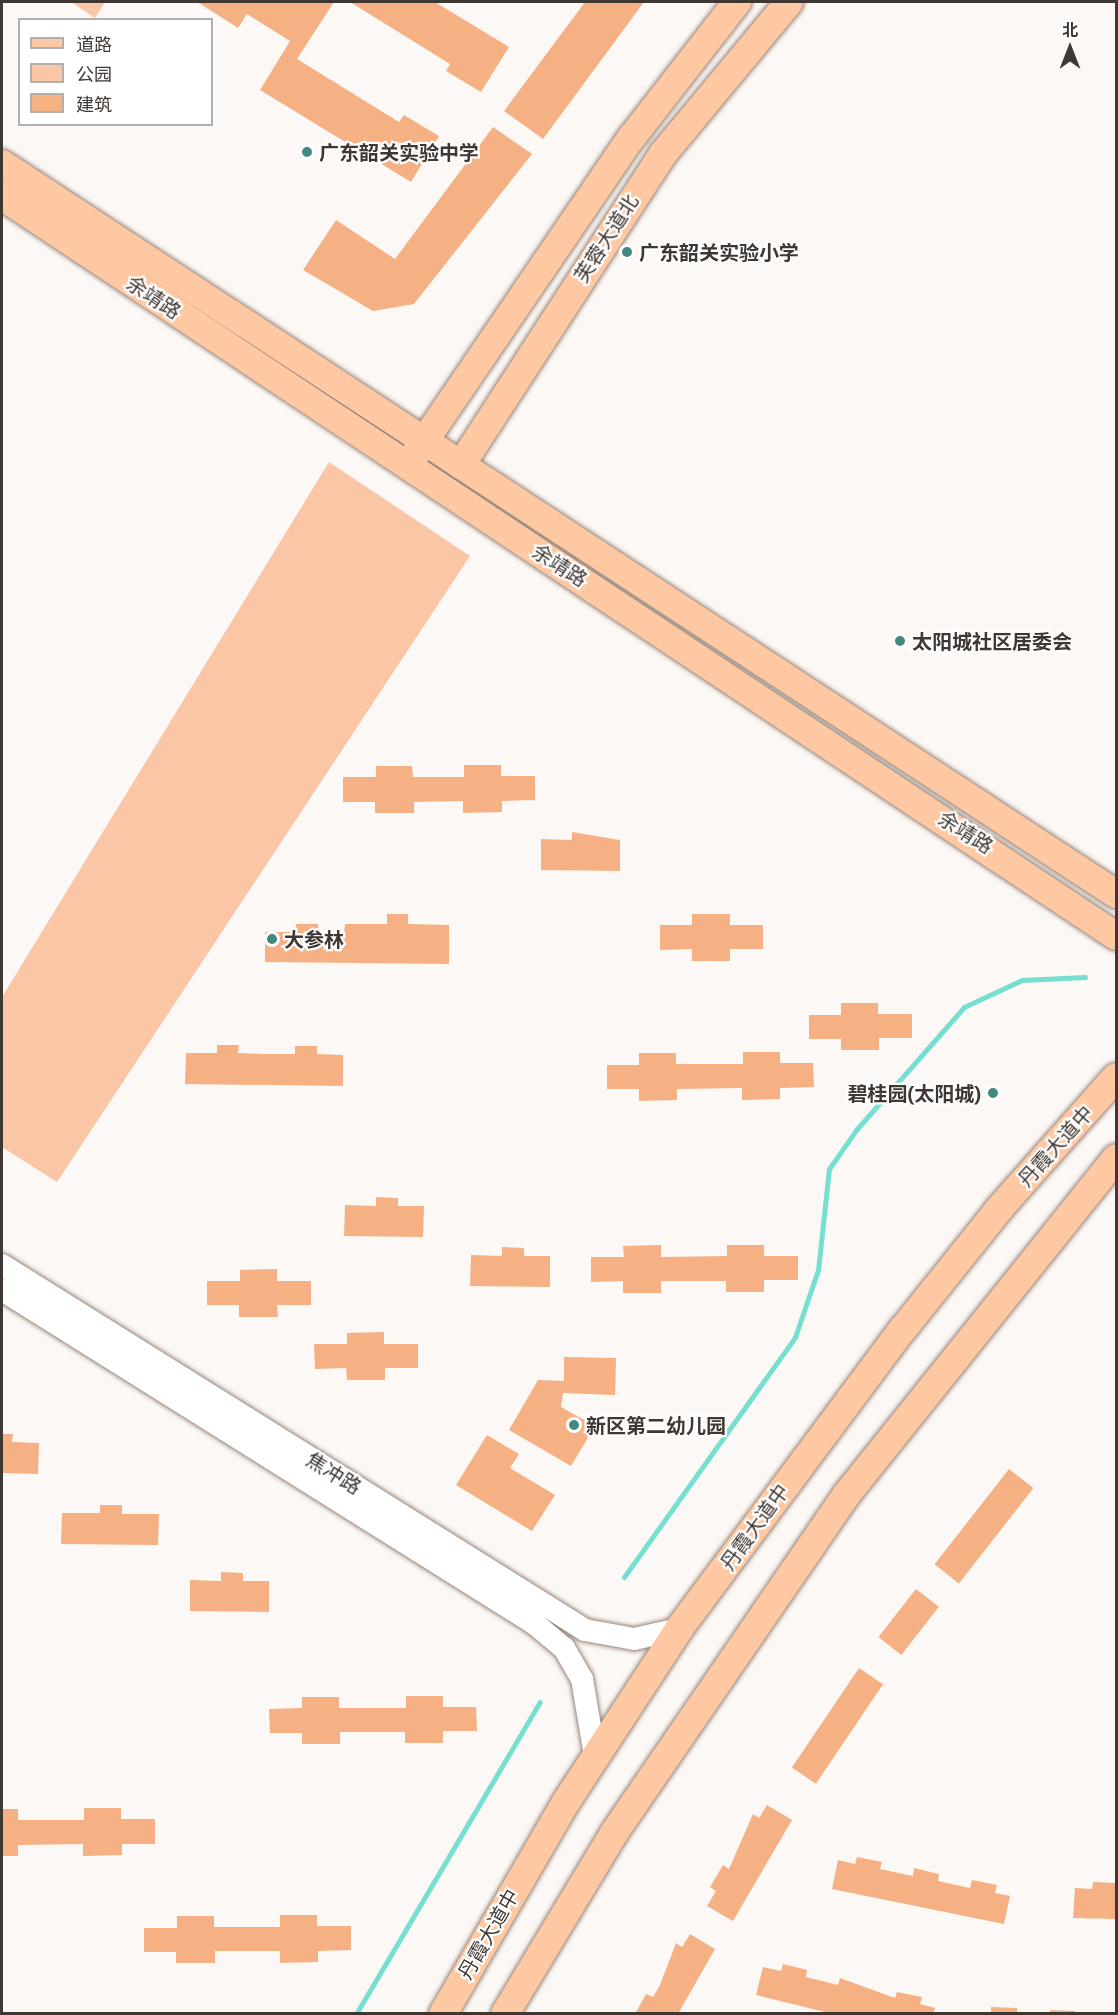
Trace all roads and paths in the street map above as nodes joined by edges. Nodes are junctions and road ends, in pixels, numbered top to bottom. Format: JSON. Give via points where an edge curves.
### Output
{"nodes":[{"id":1,"x":737,"y":2,"type":"edge"},
{"id":2,"x":789,"y":2,"type":"edge"},
{"id":3,"x":2,"y":164,"type":"edge"},
{"id":4,"x":2,"y":196,"type":"edge"},
{"id":5,"x":424,"y":441,"type":"junction"},
{"id":6,"x":408,"y":465,"type":"junction"},
{"id":7,"x":461,"y":465,"type":"junction"},
{"id":8,"x":445,"y":490,"type":"junction"},
{"id":9,"x":1116,"y":894,"type":"edge"},
{"id":10,"x":1116,"y":936,"type":"edge"},
{"id":11,"x":1116,"y":1077,"type":"edge"},
{"id":12,"x":1116,"y":1158,"type":"edge"},
{"id":13,"x":2,"y":1265,"type":"edge"},
{"id":14,"x":2,"y":1290,"type":"edge"},
{"id":15,"x":679,"y":1629,"type":"junction"},
{"id":16,"x":595,"y":1756,"type":"junction"},
{"id":17,"x":443,"y":2013,"type":"edge"},
{"id":18,"x":505,"y":2013,"type":"edge"}],
"edges":[{"from":1,"to":5,"type":"main road","name":"芙蓉大道北","via":[[632,137]]},
{"from":2,"to":7,"type":"main road","name":"芙蓉大道北","via":[[663,154]]},
{"from":3,"to":5,"type":"main road","name":"余靖路"},
{"from":4,"to":6,"type":"main road","name":"余靖路"},
{"from":5,"to":6,"type":"main road","name":"芙蓉大道北"},
{"from":5,"to":7,"type":"main road","name":"余靖路"},
{"from":6,"to":8,"type":"main road","name":"余靖路"},
{"from":7,"to":8,"type":"street","name":"芙蓉大道北"},
{"from":7,"to":9,"type":"main road","name":"余靖路"},
{"from":8,"to":10,"type":"main road","name":"余靖路"},
{"from":11,"to":15,"type":"main road","name":"丹霞大道中","via":[[999,1209],[903,1329]]},
{"from":12,"to":18,"type":"main road","via":[[847,1494],[620,1823]]},
{"from":13,"to":15,"type":"street","name":"焦冲路","via":[[585,1630],[634,1639]]},
{"from":14,"to":16,"type":"street","name":"焦冲路","via":[[535,1624],[564,1648],[582,1679]]},
{"from":15,"to":16,"type":"main road","name":"丹霞大道中"},
{"from":16,"to":17,"type":"main road","name":"丹霞大道中"}]}
